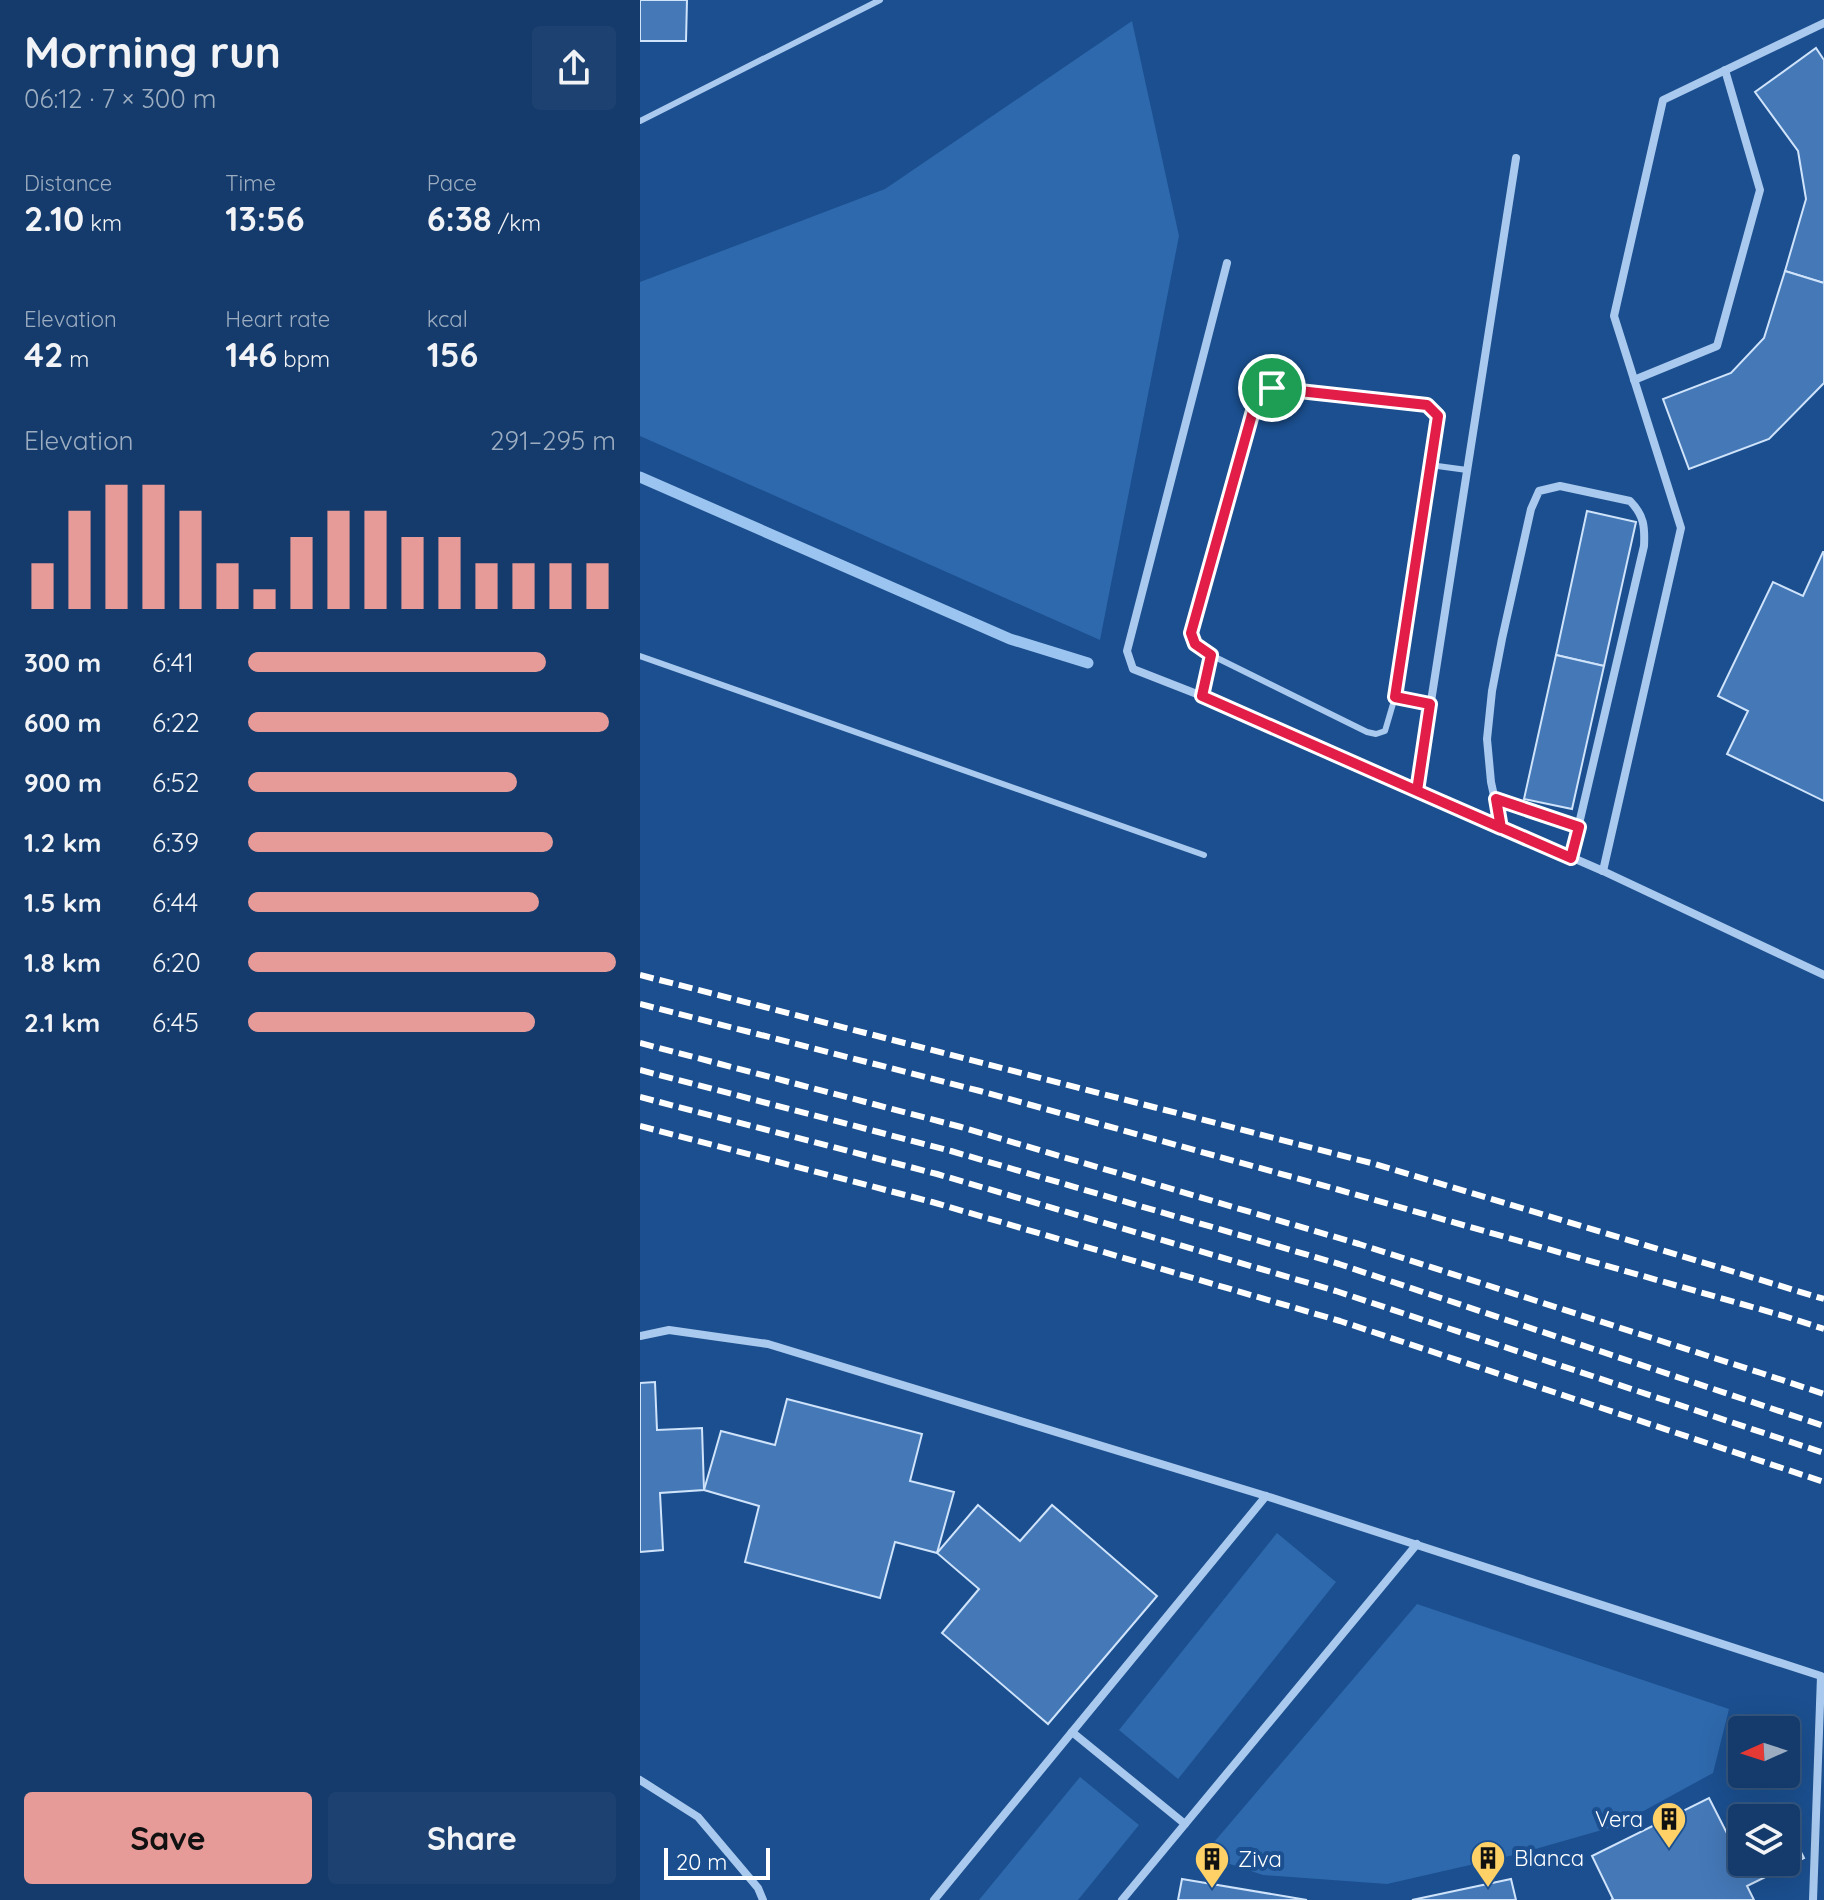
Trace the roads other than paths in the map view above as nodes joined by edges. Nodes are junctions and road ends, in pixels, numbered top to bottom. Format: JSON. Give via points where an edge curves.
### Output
{"nodes":[{"id":1,"x":880,"y":0,"type":"edge"},
{"id":2,"x":1824,"y":23,"type":"edge"},
{"id":3,"x":1725,"y":70,"type":"junction"},
{"id":4,"x":640,"y":121,"type":"edge"},
{"id":5,"x":1516,"y":158,"type":"dead end"},
{"id":6,"x":1227,"y":263,"type":"dead end"},
{"id":7,"x":1634,"y":380,"type":"junction"},
{"id":8,"x":1430,"y":465,"type":"junction"},
{"id":9,"x":1467,"y":470,"type":"junction"},
{"id":10,"x":1211,"y":655,"type":"junction"},
{"id":11,"x":640,"y":656,"type":"edge"},
{"id":12,"x":1202,"y":696,"type":"junction"},
{"id":13,"x":1395,"y":697,"type":"junction"},
{"id":14,"x":1430,"y":704,"type":"junction"},
{"id":15,"x":1417,"y":791,"type":"junction"},
{"id":16,"x":1496,"y":799,"type":"junction"},
{"id":17,"x":1579,"y":827,"type":"junction"},
{"id":18,"x":1501,"y":828,"type":"junction"},
{"id":19,"x":1204,"y":855,"type":"dead end"},
{"id":20,"x":1571,"y":858,"type":"junction"},
{"id":21,"x":1603,"y":871,"type":"junction"},
{"id":22,"x":1824,"y":975,"type":"edge"},
{"id":23,"x":640,"y":1336,"type":"edge"},
{"id":24,"x":1266,"y":1496,"type":"junction"},
{"id":25,"x":1417,"y":1544,"type":"junction"},
{"id":26,"x":1072,"y":1732,"type":"junction"},
{"id":27,"x":640,"y":1780,"type":"edge"},
{"id":28,"x":1185,"y":1824,"type":"junction"},
{"id":29,"x":763,"y":1900,"type":"edge"},
{"id":30,"x":934,"y":1900,"type":"edge"},
{"id":31,"x":1122,"y":1900,"type":"edge"},
{"id":32,"x":1813,"y":1900,"type":"edge"}],
"edges":[{"from":1,"to":4,"type":"lane"},
{"from":2,"to":3,"type":"street"},
{"from":3,"to":7,"type":"street","via":[[1663,100],[1614,316]]},
{"from":3,"to":7,"type":"street","via":[[1760,190],[1717,346]]},
{"from":5,"to":9,"type":"street"},
{"from":6,"to":12,"type":"street","via":[[1127,651],[1133,669]]},
{"from":7,"to":21,"type":"street","via":[[1681,528]]},
{"from":8,"to":9,"type":"lane"},
{"from":8,"to":10,"type":"lane","via":[[1438,416],[1427,405],[1272,388],[1258,393],[1191,633],[1195,644]]},
{"from":8,"to":13,"type":"lane"},
{"from":9,"to":14,"type":"street"},
{"from":10,"to":12,"type":"lane"},
{"from":10,"to":13,"type":"lane","via":[[1367,732],[1385,731]]},
{"from":11,"to":19,"type":"lane"},
{"from":12,"to":15,"type":"street"},
{"from":13,"to":14,"type":"lane"},
{"from":14,"to":15,"type":"street"},
{"from":15,"to":18,"type":"street"},
{"from":16,"to":17,"type":"street"},
{"from":16,"to":17,"type":"street","via":[[1487,739],[1492,691],[1539,491],[1560,486],[1630,501],[1645,521],[1644,546]]},
{"from":16,"to":18,"type":"street"},
{"from":17,"to":20,"type":"street"},
{"from":18,"to":20,"type":"street"},
{"from":20,"to":21,"type":"street"},
{"from":21,"to":22,"type":"street"},
{"from":23,"to":24,"type":"street","via":[[669,1330],[768,1344]]},
{"from":24,"to":25,"type":"street"},
{"from":24,"to":26,"type":"street"},
{"from":25,"to":28,"type":"street"},
{"from":25,"to":32,"type":"street","via":[[1821,1676]]},
{"from":26,"to":28,"type":"street"},
{"from":26,"to":30,"type":"street"},
{"from":27,"to":29,"type":"street","via":[[698,1817]]},
{"from":28,"to":31,"type":"street"}]}
